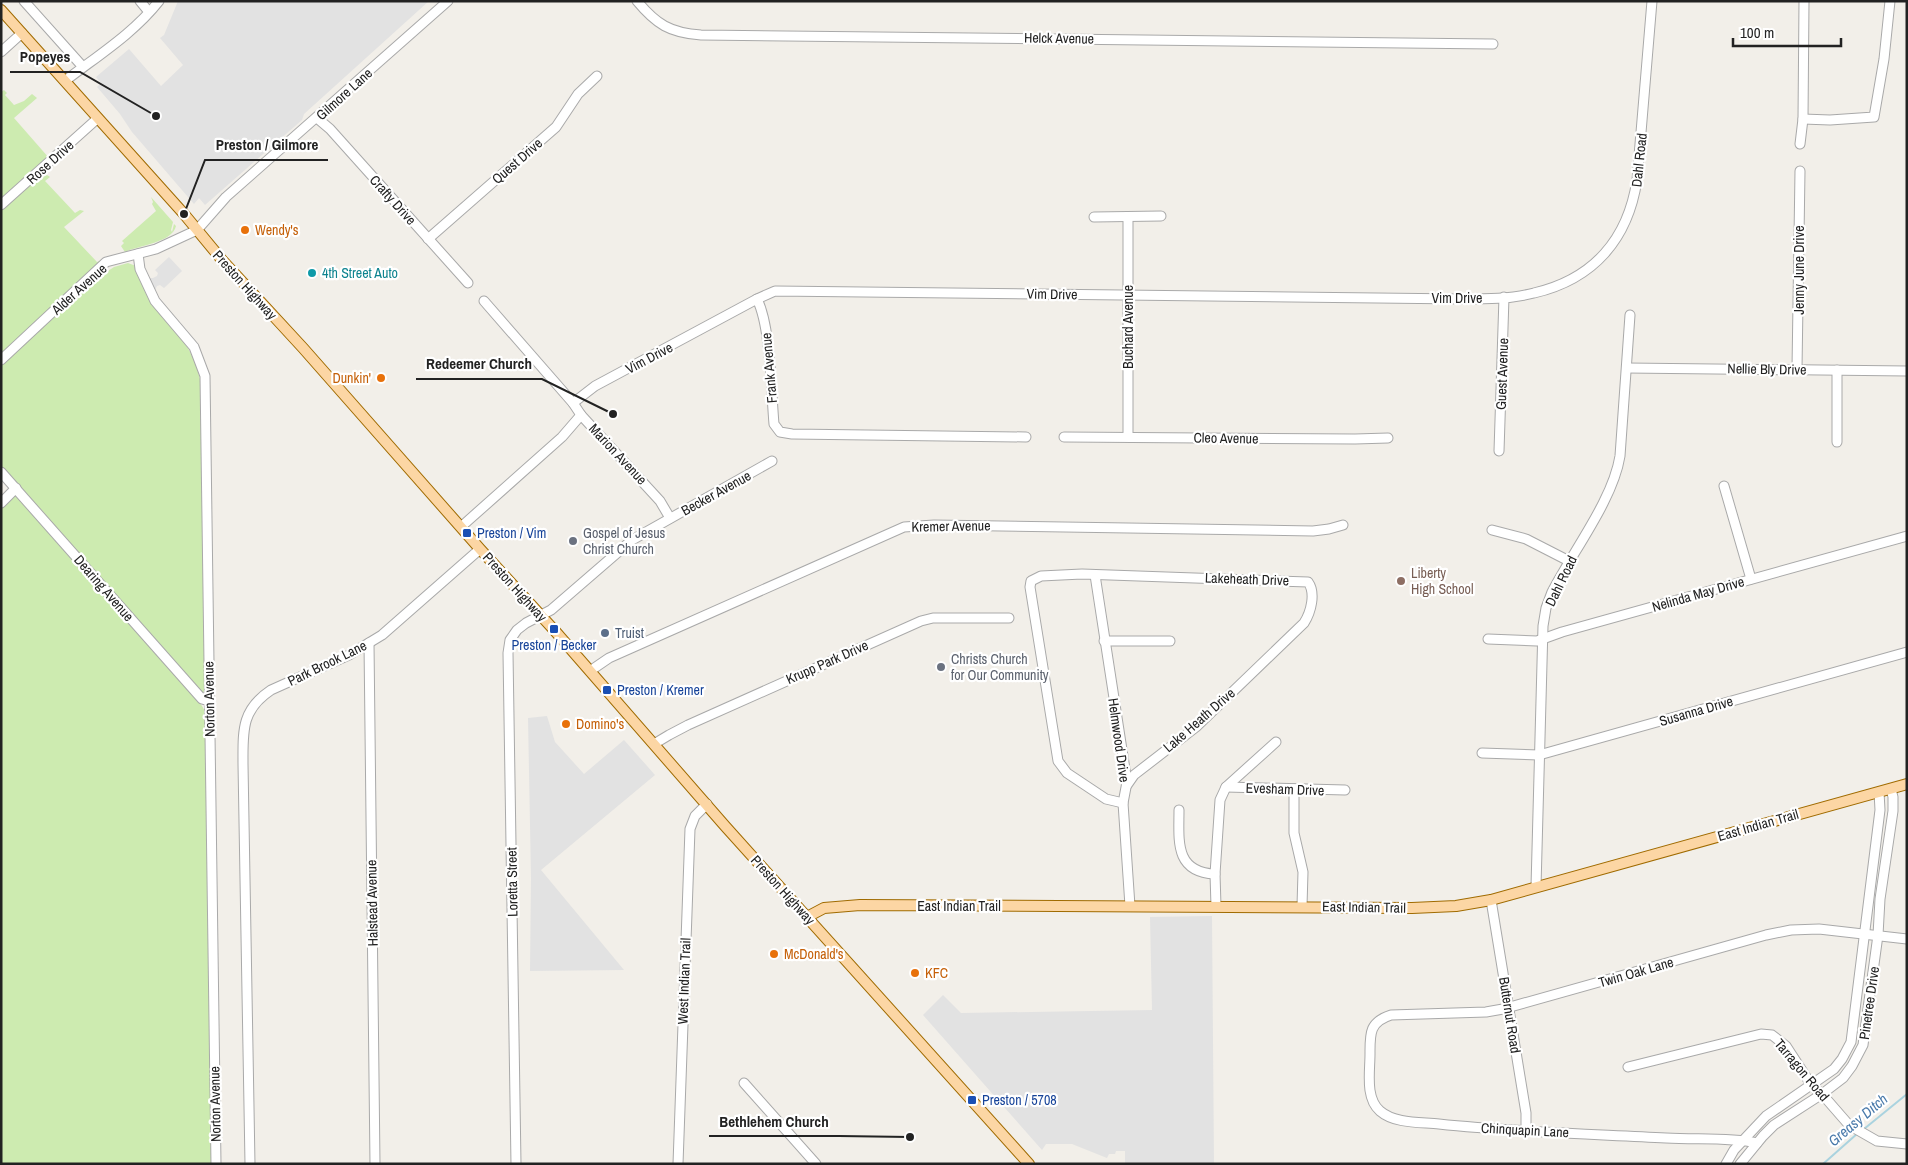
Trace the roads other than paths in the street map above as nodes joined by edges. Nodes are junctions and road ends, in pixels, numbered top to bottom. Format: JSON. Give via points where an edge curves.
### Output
{"nodes":[{"id":1,"x":24,"y":1,"type":"edge"},
{"id":2,"x":140,"y":1,"type":"edge"},
{"id":3,"x":159,"y":1,"type":"edge"},
{"id":4,"x":448,"y":1,"type":"edge"},
{"id":5,"x":637,"y":1,"type":"edge"},
{"id":6,"x":1652,"y":1,"type":"edge"},
{"id":7,"x":1804,"y":1,"type":"edge"},
{"id":8,"x":1890,"y":1,"type":"edge"},
{"id":9,"x":1,"y":10,"type":"edge"},
{"id":10,"x":149,"y":12,"type":"junction"},
{"id":11,"x":22,"y":33,"type":"junction"},
{"id":12,"x":1493,"y":44,"type":"dead end"},
{"id":13,"x":1,"y":52,"type":"edge"},
{"id":14,"x":83,"y":67,"type":"junction"},
{"id":15,"x":597,"y":76,"type":"dead end"},
{"id":16,"x":65,"y":81,"type":"junction"},
{"id":17,"x":98,"y":118,"type":"junction"},
{"id":18,"x":316,"y":118,"type":"junction"},
{"id":19,"x":1803,"y":119,"type":"junction"},
{"id":20,"x":1800,"y":144,"type":"dead end"},
{"id":21,"x":1800,"y":171,"type":"dead end"},
{"id":22,"x":1,"y":205,"type":"edge"},
{"id":23,"x":1161,"y":216,"type":"dead end"},
{"id":24,"x":1094,"y":217,"type":"dead end"},
{"id":25,"x":1128,"y":218,"type":"junction"},
{"id":26,"x":197,"y":230,"type":"junction"},
{"id":27,"x":428,"y":239,"type":"junction"},
{"id":28,"x":138,"y":254,"type":"junction"},
{"id":29,"x":468,"y":283,"type":"dead end"},
{"id":30,"x":1558,"y":285,"type":"joint"},
{"id":31,"x":1128,"y":295,"type":"junction"},
{"id":32,"x":1504,"y":297,"type":"junction"},
{"id":33,"x":757,"y":299,"type":"junction"},
{"id":34,"x":484,"y":301,"type":"dead end"},
{"id":35,"x":1630,"y":315,"type":"dead end"},
{"id":36,"x":1,"y":360,"type":"edge"},
{"id":37,"x":1627,"y":368,"type":"junction"},
{"id":38,"x":1797,"y":369,"type":"junction"},
{"id":39,"x":1838,"y":370,"type":"junction"},
{"id":40,"x":1907,"y":370,"type":"edge"},
{"id":41,"x":573,"y":403,"type":"junction"},
{"id":42,"x":581,"y":415,"type":"junction"},
{"id":43,"x":1026,"y":437,"type":"dead end"},
{"id":44,"x":1064,"y":437,"type":"dead end"},
{"id":45,"x":1128,"y":437,"type":"junction"},
{"id":46,"x":1388,"y":438,"type":"dead end"},
{"id":47,"x":1837,"y":442,"type":"dead end"},
{"id":48,"x":1499,"y":451,"type":"dead end"},
{"id":49,"x":772,"y":461,"type":"dead end"},
{"id":50,"x":1,"y":472,"type":"edge"},
{"id":51,"x":1724,"y":486,"type":"dead end"},
{"id":52,"x":16,"y":488,"type":"junction"},
{"id":53,"x":1,"y":503,"type":"edge"},
{"id":54,"x":670,"y":518,"type":"junction"},
{"id":55,"x":1343,"y":524,"type":"dead end"},
{"id":56,"x":462,"y":526,"type":"junction"},
{"id":57,"x":1492,"y":530,"type":"dead end"},
{"id":58,"x":1907,"y":536,"type":"edge"},
{"id":59,"x":480,"y":549,"type":"junction"},
{"id":60,"x":1570,"y":560,"type":"junction"},
{"id":61,"x":1095,"y":575,"type":"junction"},
{"id":62,"x":1751,"y":580,"type":"junction"},
{"id":63,"x":540,"y":616,"type":"junction"},
{"id":64,"x":1009,"y":618,"type":"dead end"},
{"id":65,"x":1488,"y":639,"type":"dead end"},
{"id":66,"x":1543,"y":639,"type":"junction"},
{"id":67,"x":1104,"y":641,"type":"junction"},
{"id":68,"x":1170,"y":641,"type":"dead end"},
{"id":69,"x":369,"y":643,"type":"junction"},
{"id":70,"x":1907,"y":652,"type":"edge"},
{"id":71,"x":1271,"y":655,"type":"joint"},
{"id":72,"x":590,"y":671,"type":"junction"},
{"id":73,"x":209,"y":701,"type":"junction"},
{"id":74,"x":1276,"y":742,"type":"dead end"},
{"id":75,"x":654,"y":744,"type":"junction"},
{"id":76,"x":1482,"y":754,"type":"dead end"},
{"id":77,"x":1539,"y":755,"type":"junction"},
{"id":78,"x":1907,"y":784,"type":"edge"},
{"id":79,"x":1127,"y":785,"type":"junction"},
{"id":80,"x":1226,"y":787,"type":"junction"},
{"id":81,"x":1294,"y":789,"type":"junction"},
{"id":82,"x":1891,"y":789,"type":"junction"},
{"id":83,"x":1344,"y":790,"type":"dead end"},
{"id":84,"x":1879,"y":792,"type":"junction"},
{"id":85,"x":1123,"y":803,"type":"junction"},
{"id":86,"x":707,"y":804,"type":"junction"},
{"id":87,"x":1179,"y":810,"type":"dead end"},
{"id":88,"x":1215,"y":874,"type":"junction"},
{"id":89,"x":1536,"y":887,"type":"junction"},
{"id":90,"x":1491,"y":900,"type":"junction"},
{"id":91,"x":1130,"y":906,"type":"junction"},
{"id":92,"x":1216,"y":906,"type":"junction"},
{"id":93,"x":1302,"y":906,"type":"junction"},
{"id":94,"x":807,"y":917,"type":"junction"},
{"id":95,"x":1866,"y":934,"type":"junction"},
{"id":96,"x":1878,"y":935,"type":"junction"},
{"id":97,"x":1907,"y":939,"type":"edge"},
{"id":98,"x":1509,"y":1008,"type":"junction"},
{"id":99,"x":1371,"y":1030,"type":"joint"},
{"id":100,"x":1628,"y":1067,"type":"dead end"},
{"id":101,"x":744,"y":1083,"type":"dead end"},
{"id":102,"x":1812,"y":1086,"type":"junction"},
{"id":103,"x":1822,"y":1094,"type":"junction"},
{"id":104,"x":1526,"y":1130,"type":"junction"},
{"id":105,"x":1743,"y":1140,"type":"junction"},
{"id":106,"x":1757,"y":1143,"type":"junction"},
{"id":107,"x":1907,"y":1144,"type":"edge"},
{"id":108,"x":216,"y":1164,"type":"edge"},
{"id":109,"x":250,"y":1164,"type":"edge"},
{"id":110,"x":376,"y":1164,"type":"edge"},
{"id":111,"x":516,"y":1164,"type":"edge"},
{"id":112,"x":678,"y":1164,"type":"edge"},
{"id":113,"x":816,"y":1164,"type":"edge"},
{"id":114,"x":1029,"y":1164,"type":"edge"},
{"id":115,"x":1726,"y":1164,"type":"edge"},
{"id":116,"x":1740,"y":1164,"type":"edge"}],
"edges":[{"from":1,"to":14,"type":"street"},
{"from":2,"to":10,"type":"street"},
{"from":3,"to":10,"type":"street"},
{"from":4,"to":18,"type":"street","name":"Gilmore Lane"},
{"from":5,"to":12,"type":"street","name":"Helck Avenue","via":[[667,28],[701,35]]},
{"from":6,"to":30,"type":"street","name":"Dahl Road","via":[[1632,209],[1609,249],[1587,269]]},
{"from":7,"to":19,"type":"street"},
{"from":8,"to":19,"type":"street","via":[[1874,118]]},
{"from":9,"to":11,"type":"main road","name":"Preston Highway"},
{"from":10,"to":14,"type":"street"},
{"from":11,"to":13,"type":"street"},
{"from":11,"to":16,"type":"main road","name":"Preston Highway"},
{"from":14,"to":16,"type":"street"},
{"from":15,"to":27,"type":"street","name":"Quest Drive","via":[[578,94],[556,127]]},
{"from":16,"to":17,"type":"main road","name":"Preston Highway"},
{"from":17,"to":22,"type":"street","name":"Rose Drive"},
{"from":17,"to":26,"type":"main road","name":"Preston Highway"},
{"from":18,"to":26,"type":"street","name":"Gilmore Lane","via":[[226,197]]},
{"from":18,"to":27,"type":"street","name":"Crafty Drive","via":[[330,129]]},
{"from":19,"to":20,"type":"street"},
{"from":21,"to":38,"type":"street","name":"Jenny June Drive"},
{"from":23,"to":25,"type":"street"},
{"from":24,"to":25,"type":"street"},
{"from":25,"to":31,"type":"street","name":"Buchard Avenue"},
{"from":26,"to":28,"type":"street","name":"Alder Avenue"},
{"from":26,"to":56,"type":"main road","name":"Preston Highway"},
{"from":27,"to":29,"type":"street","name":"Crafty Drive"},
{"from":28,"to":36,"type":"street","name":"Alder Avenue","via":[[106,262]]},
{"from":28,"to":73,"type":"street","name":"Norton Avenue","via":[[140,269],[155,301],[194,347],[205,376]]},
{"from":30,"to":32,"type":"street","name":"Vim Drive","via":[[1534,293]]},
{"from":31,"to":32,"type":"street","name":"Vim Drive"},
{"from":31,"to":33,"type":"street","name":"Vim Drive","via":[[787,290],[770,292]]},
{"from":31,"to":45,"type":"street","name":"Buchard Avenue"},
{"from":32,"to":48,"type":"street","name":"Guest Avenue"},
{"from":33,"to":41,"type":"street","name":"Vim Drive","via":[[595,386]]},
{"from":33,"to":43,"type":"street","name":"Frank Avenue","via":[[767,339],[774,424],[778,430],[784,433]]},
{"from":34,"to":41,"type":"street","name":"Marion Avenue"},
{"from":35,"to":37,"type":"street","name":"Dahl Road"},
{"from":37,"to":38,"type":"street","name":"Nellie Bly Drive"},
{"from":37,"to":60,"type":"street","name":"Dahl Road","via":[[1617,472]]},
{"from":38,"to":39,"type":"street","name":"Nellie Bly Drive"},
{"from":39,"to":40,"type":"street","name":"Nellie Bly Drive"},
{"from":39,"to":47,"type":"street"},
{"from":41,"to":42,"type":"street","name":"Marion Avenue"},
{"from":42,"to":54,"type":"street","name":"Marion Avenue","via":[[660,501]]},
{"from":42,"to":56,"type":"street","via":[[562,437]]},
{"from":44,"to":45,"type":"street","name":"Cleo Avenue"},
{"from":45,"to":46,"type":"street","name":"Cleo Avenue"},
{"from":49,"to":54,"type":"street","name":"Becker Avenue"},
{"from":50,"to":52,"type":"street","name":"Dearing Avenue"},
{"from":51,"to":62,"type":"street"},
{"from":52,"to":53,"type":"street"},
{"from":52,"to":73,"type":"street","name":"Dearing Avenue","via":[[202,699]]},
{"from":54,"to":63,"type":"street","name":"Becker Avenue","via":[[632,540]]},
{"from":55,"to":72,"type":"street","name":"Kremer Avenue","via":[[1329,530],[1313,531],[904,527],[609,658]]},
{"from":56,"to":59,"type":"main road","name":"Preston Highway"},
{"from":57,"to":60,"type":"street","via":[[1526,539]]},
{"from":58,"to":62,"type":"street","name":"Nelinda May Drive"},
{"from":59,"to":63,"type":"main road","name":"Preston Highway"},
{"from":59,"to":69,"type":"street","name":"Park Brook Lane"},
{"from":60,"to":66,"type":"street","name":"Dahl Road","via":[[1546,608]]},
{"from":61,"to":67,"type":"street","name":"Helmwood Drive"},
{"from":61,"to":71,"type":"street","name":"Lakeheath Drive","via":[[1308,582],[1311,607],[1308,616]]},
{"from":61,"to":85,"type":"street","via":[[1041,576],[1031,580],[1030,587],[1058,761],[1067,773],[1106,799]]},
{"from":62,"to":66,"type":"street","name":"Nelinda May Drive"},
{"from":63,"to":72,"type":"main road","name":"Preston Highway"},
{"from":63,"to":111,"type":"street","name":"Loretta Street","via":[[514,633],[508,653]]},
{"from":64,"to":75,"type":"street","name":"Krupp Park Drive","via":[[921,620],[668,734]]},
{"from":65,"to":66,"type":"street","name":"Nelinda May Drive"},
{"from":66,"to":77,"type":"street","name":"Dahl Road"},
{"from":67,"to":68,"type":"street"},
{"from":67,"to":79,"type":"street","name":"Helmwood Drive"},
{"from":69,"to":109,"type":"street","name":"Park Brook Lane","via":[[264,694],[248,714],[243,732]]},
{"from":69,"to":110,"type":"street","name":"Halstead Avenue"},
{"from":70,"to":77,"type":"street","name":"Susanna Drive"},
{"from":71,"to":79,"type":"street","name":"Lake Heath Drive","via":[[1196,727],[1134,775]]},
{"from":72,"to":75,"type":"main road","name":"Preston Highway"},
{"from":73,"to":108,"type":"street","name":"Norton Avenue"},
{"from":74,"to":80,"type":"street"},
{"from":75,"to":86,"type":"main road","name":"Preston Highway"},
{"from":76,"to":77,"type":"street","name":"Susanna Drive"},
{"from":77,"to":89,"type":"street","name":"Dahl Road"},
{"from":78,"to":82,"type":"main road","name":"East Indian Trail"},
{"from":79,"to":85,"type":"street","name":"Helmwood Drive"},
{"from":80,"to":81,"type":"street","name":"Evesham Drive"},
{"from":80,"to":88,"type":"street","via":[[1220,800]]},
{"from":81,"to":83,"type":"street","name":"Evesham Drive"},
{"from":81,"to":93,"type":"street","via":[[1294,833],[1302,872]]},
{"from":82,"to":84,"type":"main road","name":"East Indian Trail"},
{"from":82,"to":96,"type":"street","name":"Pinetree Drive","via":[[1893,811]]},
{"from":84,"to":89,"type":"main road","name":"East Indian Trail"},
{"from":84,"to":95,"type":"street","name":"Pinetree Drive","via":[[1880,810]]},
{"from":85,"to":91,"type":"street","name":"Helmwood Drive"},
{"from":86,"to":94,"type":"main road","name":"Preston Highway"},
{"from":86,"to":112,"type":"street","name":"West Indian Trail","via":[[695,816],[690,829]]},
{"from":87,"to":88,"type":"street","via":[[1179,847],[1185,861],[1197,871]]},
{"from":88,"to":92,"type":"street"},
{"from":89,"to":90,"type":"main road","name":"East Indian Trail"},
{"from":90,"to":93,"type":"main road","name":"East Indian Trail","via":[[1434,908]]},
{"from":90,"to":98,"type":"street","name":"Butternut Road"},
{"from":91,"to":92,"type":"main road","name":"East Indian Trail"},
{"from":91,"to":94,"type":"main road","name":"East Indian Trail","via":[[860,905],[824,908]]},
{"from":92,"to":93,"type":"main road","name":"East Indian Trail"},
{"from":94,"to":114,"type":"main road","name":"Preston Highway"},
{"from":95,"to":96,"type":"street","name":"Twin Oak Lane"},
{"from":95,"to":98,"type":"street","name":"Twin Oak Lane","via":[[1810,929],[1766,935]]},
{"from":95,"to":102,"type":"street","name":"Pinetree Drive","via":[[1851,1042],[1834,1070]]},
{"from":96,"to":97,"type":"street","name":"Twin Oak Lane"},
{"from":96,"to":103,"type":"street","name":"Pinetree Drive","via":[[1863,1045],[1843,1078]]},
{"from":98,"to":99,"type":"street","name":"Twin Oak Lane","via":[[1486,1012],[1391,1015],[1377,1022]]},
{"from":98,"to":104,"type":"street","name":"Butternut Road"},
{"from":99,"to":104,"type":"street","name":"Chinquapin Lane","via":[[1371,1097],[1376,1107],[1386,1115],[1402,1120]]},
{"from":100,"to":102,"type":"street","name":"Tarragon Road","via":[[1761,1034],[1772,1035],[1786,1046]]},
{"from":101,"to":113,"type":"street"},
{"from":102,"to":103,"type":"street","name":"Tarragon Road"},
{"from":102,"to":105,"type":"street","name":"Pinetree Drive","via":[[1772,1111]]},
{"from":103,"to":106,"type":"street","name":"Pinetree Drive","via":[[1786,1117]]},
{"from":103,"to":107,"type":"street","name":"Tarragon Road","via":[[1849,1125],[1869,1137]]},
{"from":104,"to":105,"type":"street","name":"Chinquapin Lane"},
{"from":105,"to":106,"type":"street","name":"Chinquapin Lane"},
{"from":105,"to":115,"type":"street","name":"Pinetree Drive"},
{"from":106,"to":116,"type":"street","name":"Pinetree Drive"}]}
